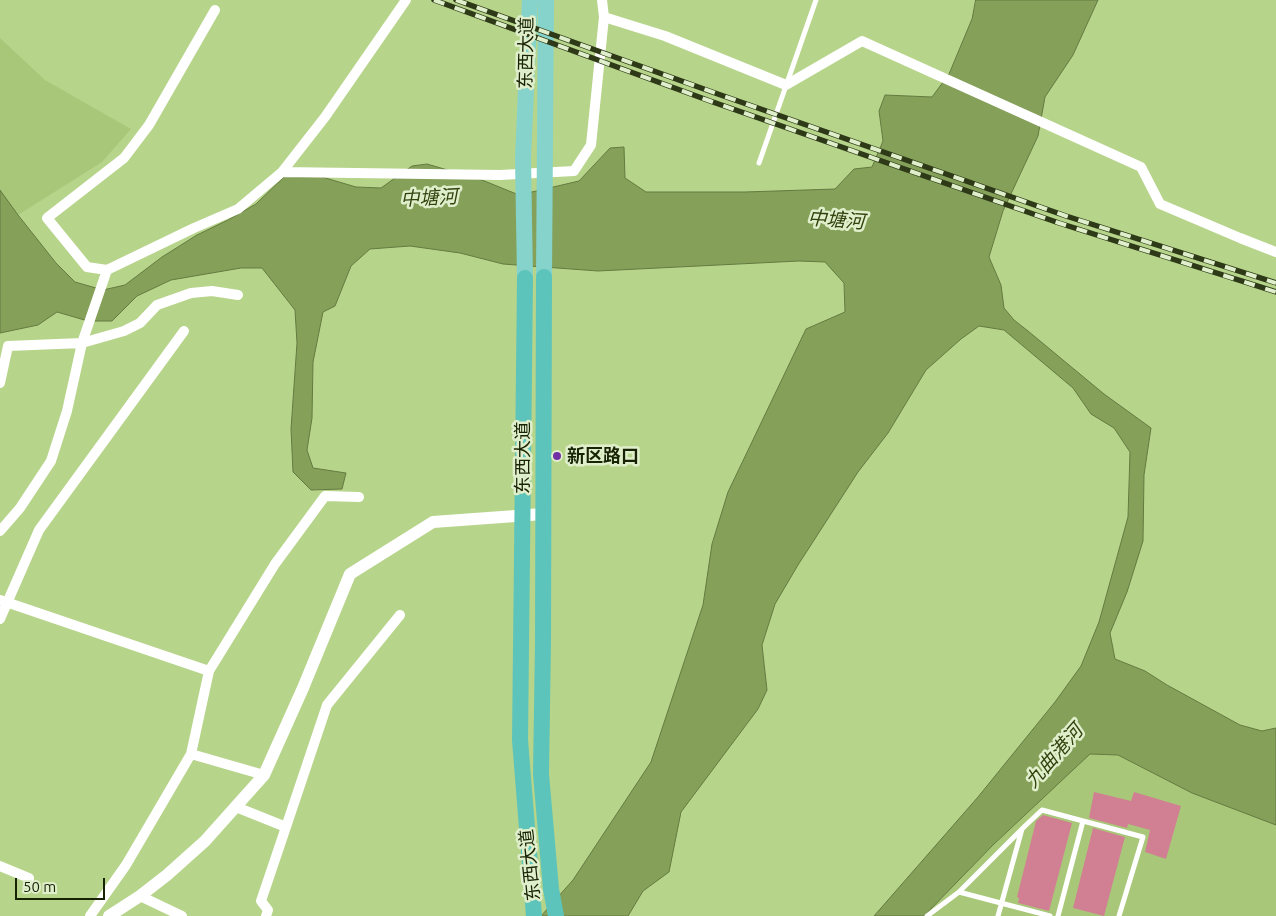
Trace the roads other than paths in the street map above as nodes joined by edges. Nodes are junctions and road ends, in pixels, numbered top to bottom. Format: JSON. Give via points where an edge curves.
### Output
{"nodes":[{"id":1,"x":406,"y":0,"type":"edge"},
{"id":2,"x":530,"y":0,"type":"edge"},
{"id":3,"x":546,"y":0,"type":"edge"},
{"id":4,"x":602,"y":0,"type":"edge"},
{"id":5,"x":816,"y":0,"type":"edge"},
{"id":6,"x":215,"y":10,"type":"dead end"},
{"id":7,"x":604,"y":16,"type":"junction"},
{"id":8,"x":786,"y":85,"type":"junction"},
{"id":9,"x":759,"y":163,"type":"dead end"},
{"id":10,"x":282,"y":172,"type":"junction"},
{"id":11,"x":1276,"y":252,"type":"edge"},
{"id":12,"x":105,"y":274,"type":"junction"},
{"id":13,"x":544,"y":277,"type":"joint"},
{"id":14,"x":525,"y":278,"type":"joint"},
{"id":15,"x":238,"y":295,"type":"dead end"},
{"id":16,"x":184,"y":331,"type":"dead end"},
{"id":17,"x":82,"y":343,"type":"junction"},
{"id":18,"x":0,"y":382,"type":"edge"},
{"id":19,"x":359,"y":497,"type":"dead end"},
{"id":20,"x":543,"y":514,"type":"junction"},
{"id":21,"x":522,"y":515,"type":"junction"},
{"id":22,"x":0,"y":531,"type":"edge"},
{"id":23,"x":4,"y":601,"type":"edge"},
{"id":24,"x":400,"y":615,"type":"dead end"},
{"id":25,"x":0,"y":619,"type":"edge"},
{"id":26,"x":209,"y":671,"type":"junction"},
{"id":27,"x":191,"y":754,"type":"junction"},
{"id":28,"x":264,"y":775,"type":"junction"},
{"id":29,"x":236,"y":807,"type":"junction"},
{"id":30,"x":1083,"y":821,"type":"junction"},
{"id":31,"x":286,"y":827,"type":"junction"},
{"id":32,"x":1022,"y":828,"type":"junction"},
{"id":33,"x":0,"y":866,"type":"edge"},
{"id":34,"x":29,"y":878,"type":"dead end"},
{"id":35,"x":959,"y":892,"type":"junction"},
{"id":36,"x":140,"y":896,"type":"junction"},
{"id":37,"x":1001,"y":903,"type":"junction"},
{"id":38,"x":533,"y":914,"type":"edge"},
{"id":39,"x":90,"y":916,"type":"edge"},
{"id":40,"x":109,"y":916,"type":"edge"},
{"id":41,"x":182,"y":916,"type":"edge"},
{"id":42,"x":266,"y":916,"type":"edge"},
{"id":43,"x":556,"y":916,"type":"edge"},
{"id":44,"x":927,"y":916,"type":"edge"},
{"id":45,"x":998,"y":916,"type":"edge"},
{"id":46,"x":1050,"y":916,"type":"edge"},
{"id":47,"x":1058,"y":916,"type":"edge"},
{"id":48,"x":1120,"y":916,"type":"edge"}],
"edges":[{"from":1,"to":10,"type":"street"},
{"from":2,"to":14,"type":"main road","name":"东西大道","via":[[523,158]]},
{"from":3,"to":13,"type":"main road","name":"东西大道"},
{"from":4,"to":7,"type":"street"},
{"from":5,"to":8,"type":"lane"},
{"from":6,"to":12,"type":"street","via":[[149,125],[124,158],[47,218],[87,267]]},
{"from":7,"to":8,"type":"street","via":[[665,36]]},
{"from":7,"to":10,"type":"street","via":[[592,145],[574,171],[500,175]]},
{"from":8,"to":9,"type":"lane"},
{"from":8,"to":11,"type":"street","via":[[862,41],[1141,167],[1160,204]]},
{"from":10,"to":12,"type":"street","via":[[238,209]]},
{"from":12,"to":17,"type":"street"},
{"from":13,"to":20,"type":"highway","name":"东西大道"},
{"from":14,"to":21,"type":"highway","name":"东西大道"},
{"from":15,"to":17,"type":"street","via":[[212,291],[191,293],[157,305],[140,323]]},
{"from":16,"to":23,"type":"street","via":[[39,530]]},
{"from":17,"to":18,"type":"street","via":[[8,346]]},
{"from":17,"to":22,"type":"street","via":[[67,411],[51,461],[20,508]]},
{"from":19,"to":26,"type":"street","via":[[325,496],[275,564]]},
{"from":20,"to":21,"type":"street"},
{"from":20,"to":43,"type":"highway","name":"东西大道","via":[[541,774],[550,889]]},
{"from":21,"to":28,"type":"street","via":[[433,522],[350,574]]},
{"from":21,"to":38,"type":"highway","name":"东西大道","via":[[520,740]]},
{"from":23,"to":25,"type":"street"},
{"from":23,"to":26,"type":"street"},
{"from":24,"to":31,"type":"street","via":[[327,705]]},
{"from":26,"to":27,"type":"street"},
{"from":27,"to":28,"type":"street"},
{"from":27,"to":39,"type":"street","via":[[126,865]]},
{"from":28,"to":29,"type":"street"},
{"from":29,"to":31,"type":"street"},
{"from":29,"to":36,"type":"street","via":[[205,842]]},
{"from":30,"to":32,"type":"lane","via":[[1042,810]]},
{"from":30,"to":47,"type":"lane"},
{"from":30,"to":48,"type":"lane","via":[[1143,837]]},
{"from":31,"to":42,"type":"street","via":[[261,901],[268,910]]},
{"from":32,"to":35,"type":"lane"},
{"from":32,"to":37,"type":"lane"},
{"from":33,"to":34,"type":"street"},
{"from":35,"to":37,"type":"lane"},
{"from":35,"to":44,"type":"lane"},
{"from":36,"to":40,"type":"street"},
{"from":36,"to":41,"type":"street"},
{"from":37,"to":45,"type":"lane"},
{"from":37,"to":46,"type":"lane"}]}
